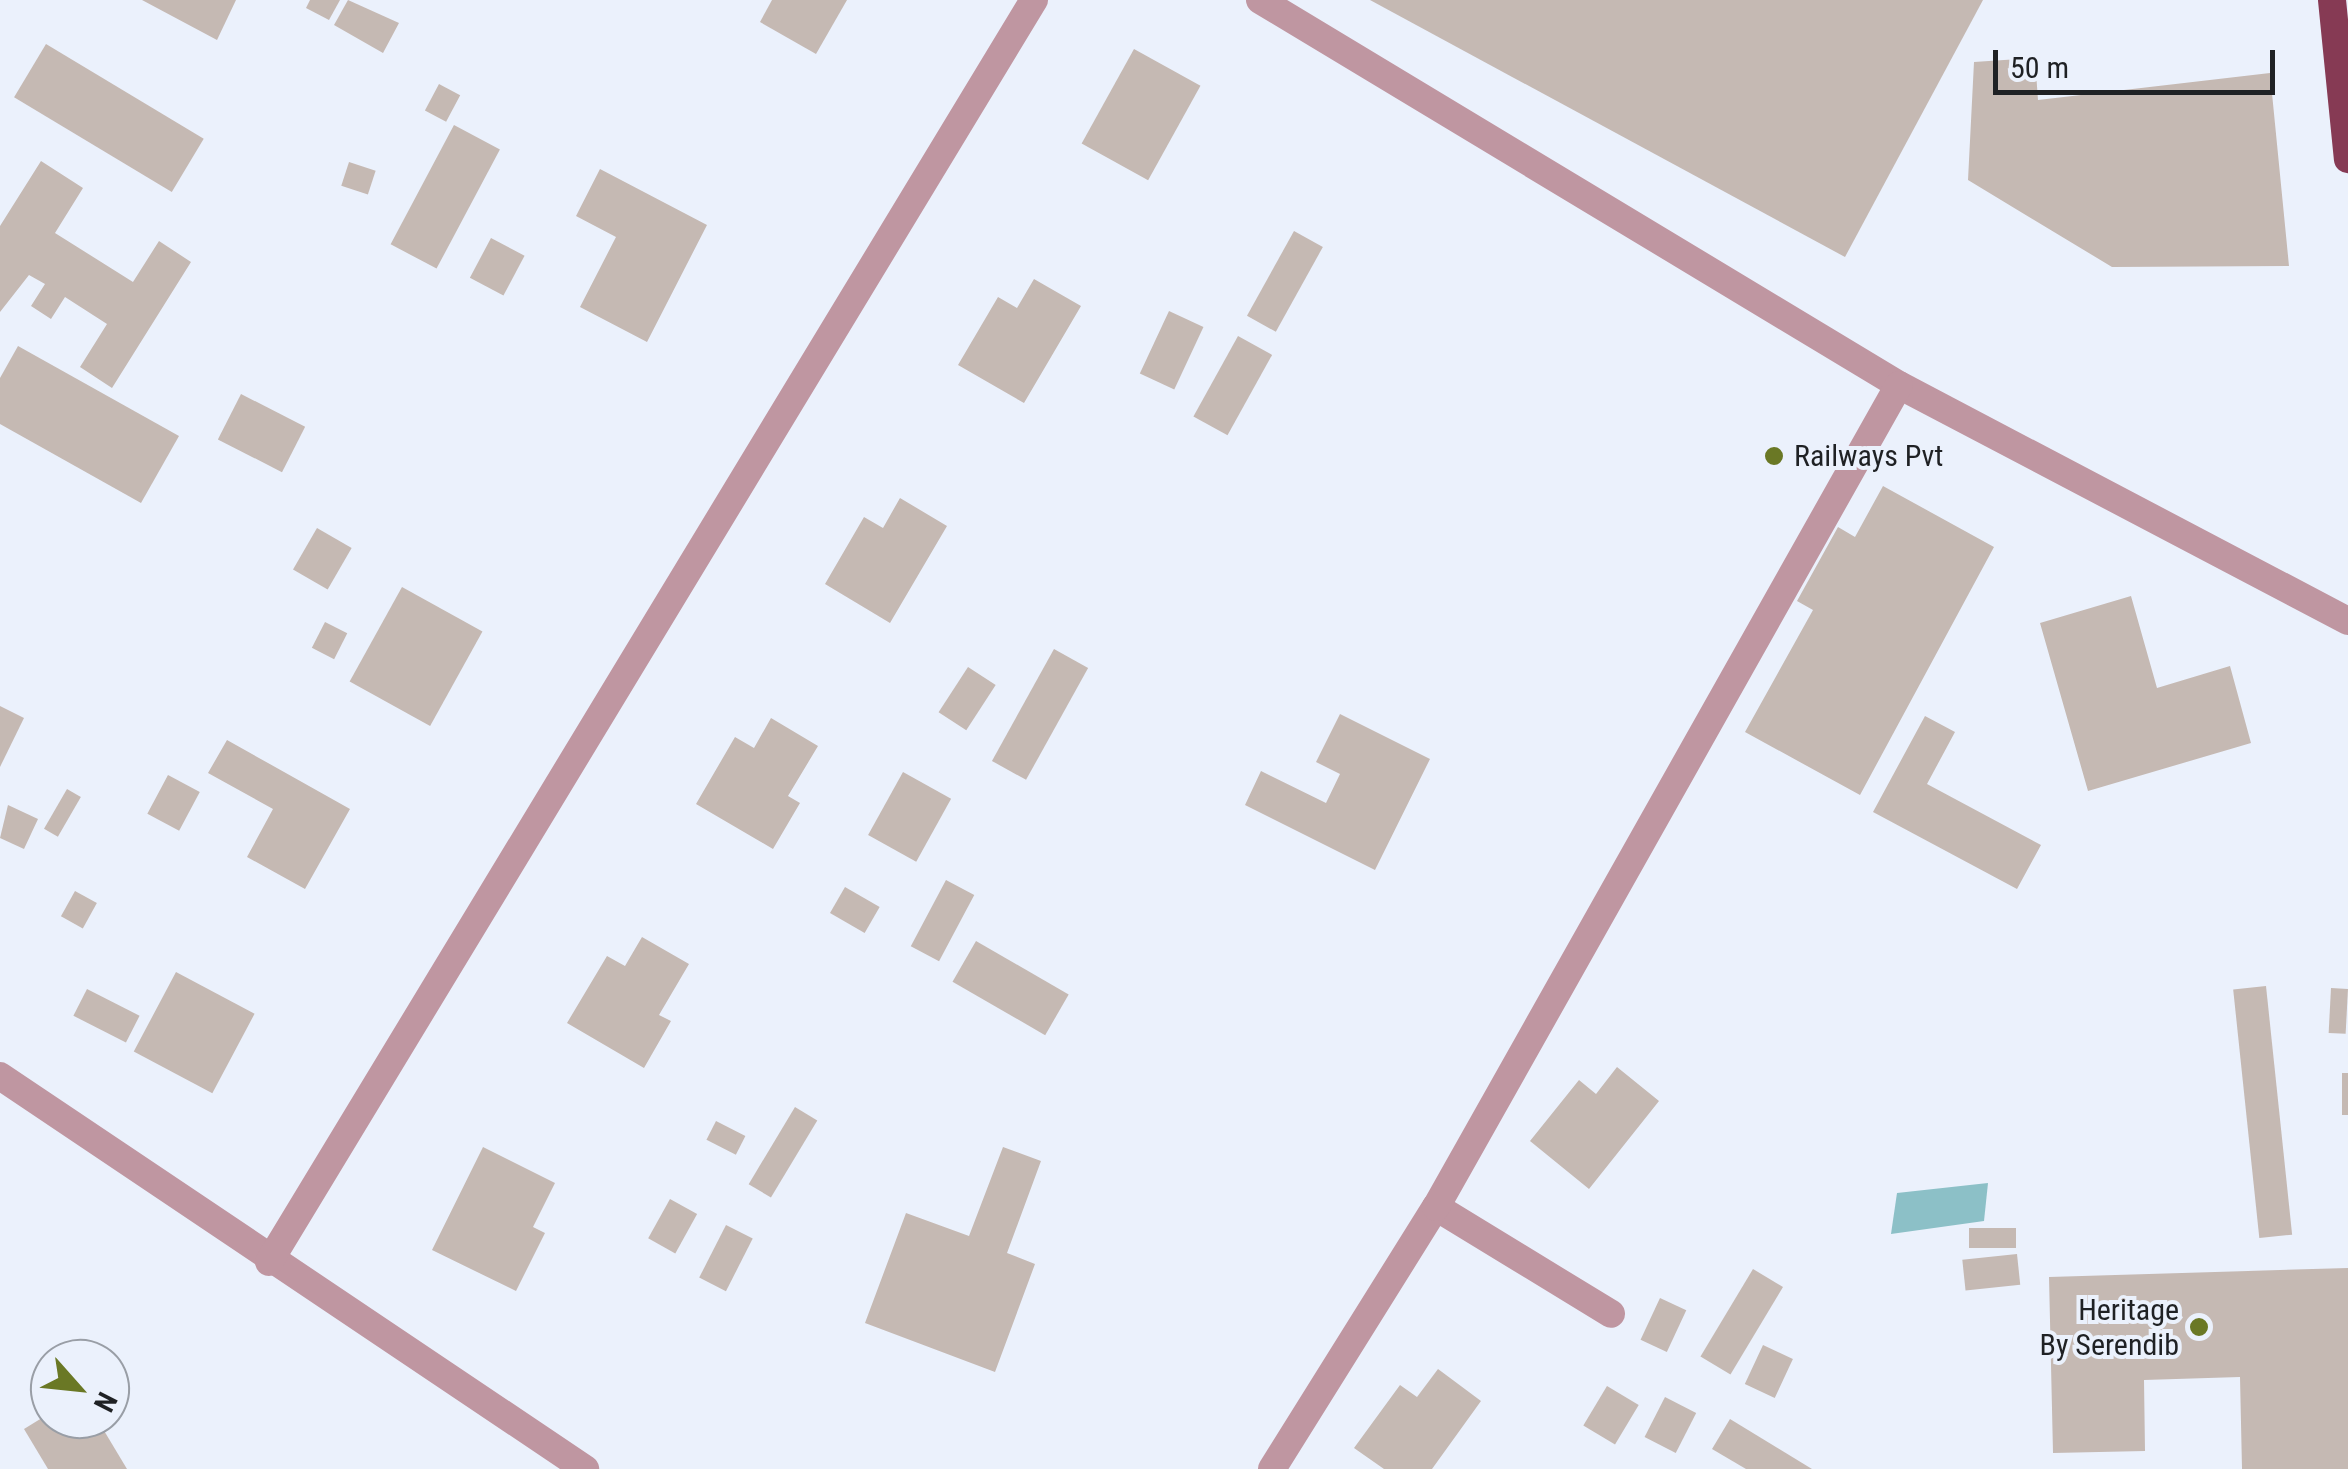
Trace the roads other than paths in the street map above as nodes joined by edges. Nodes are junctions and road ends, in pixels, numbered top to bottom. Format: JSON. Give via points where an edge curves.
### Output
{"nodes":[{"id":1,"x":1034,"y":0,"type":"edge"},
{"id":2,"x":1260,"y":0,"type":"edge"},
{"id":3,"x":2332,"y":0,"type":"edge"},
{"id":4,"x":2348,"y":159,"type":"edge"},
{"id":5,"x":1900,"y":385,"type":"junction"},
{"id":6,"x":2348,"y":621,"type":"edge"},
{"id":7,"x":0,"y":1076,"type":"edge"},
{"id":8,"x":1436,"y":1207,"type":"junction"},
{"id":9,"x":270,"y":1262,"type":"junction"},
{"id":10,"x":1611,"y":1314,"type":"dead end"},
{"id":11,"x":585,"y":1469,"type":"edge"},
{"id":12,"x":1272,"y":1469,"type":"edge"}],
"edges":[{"from":1,"to":9,"type":"street"},
{"from":2,"to":5,"type":"street"},
{"from":3,"to":4,"type":"highway"},
{"from":5,"to":6,"type":"street"},
{"from":5,"to":8,"type":"street"},
{"from":7,"to":9,"type":"street"},
{"from":8,"to":10,"type":"street"},
{"from":8,"to":12,"type":"street"},
{"from":9,"to":11,"type":"street"}]}
